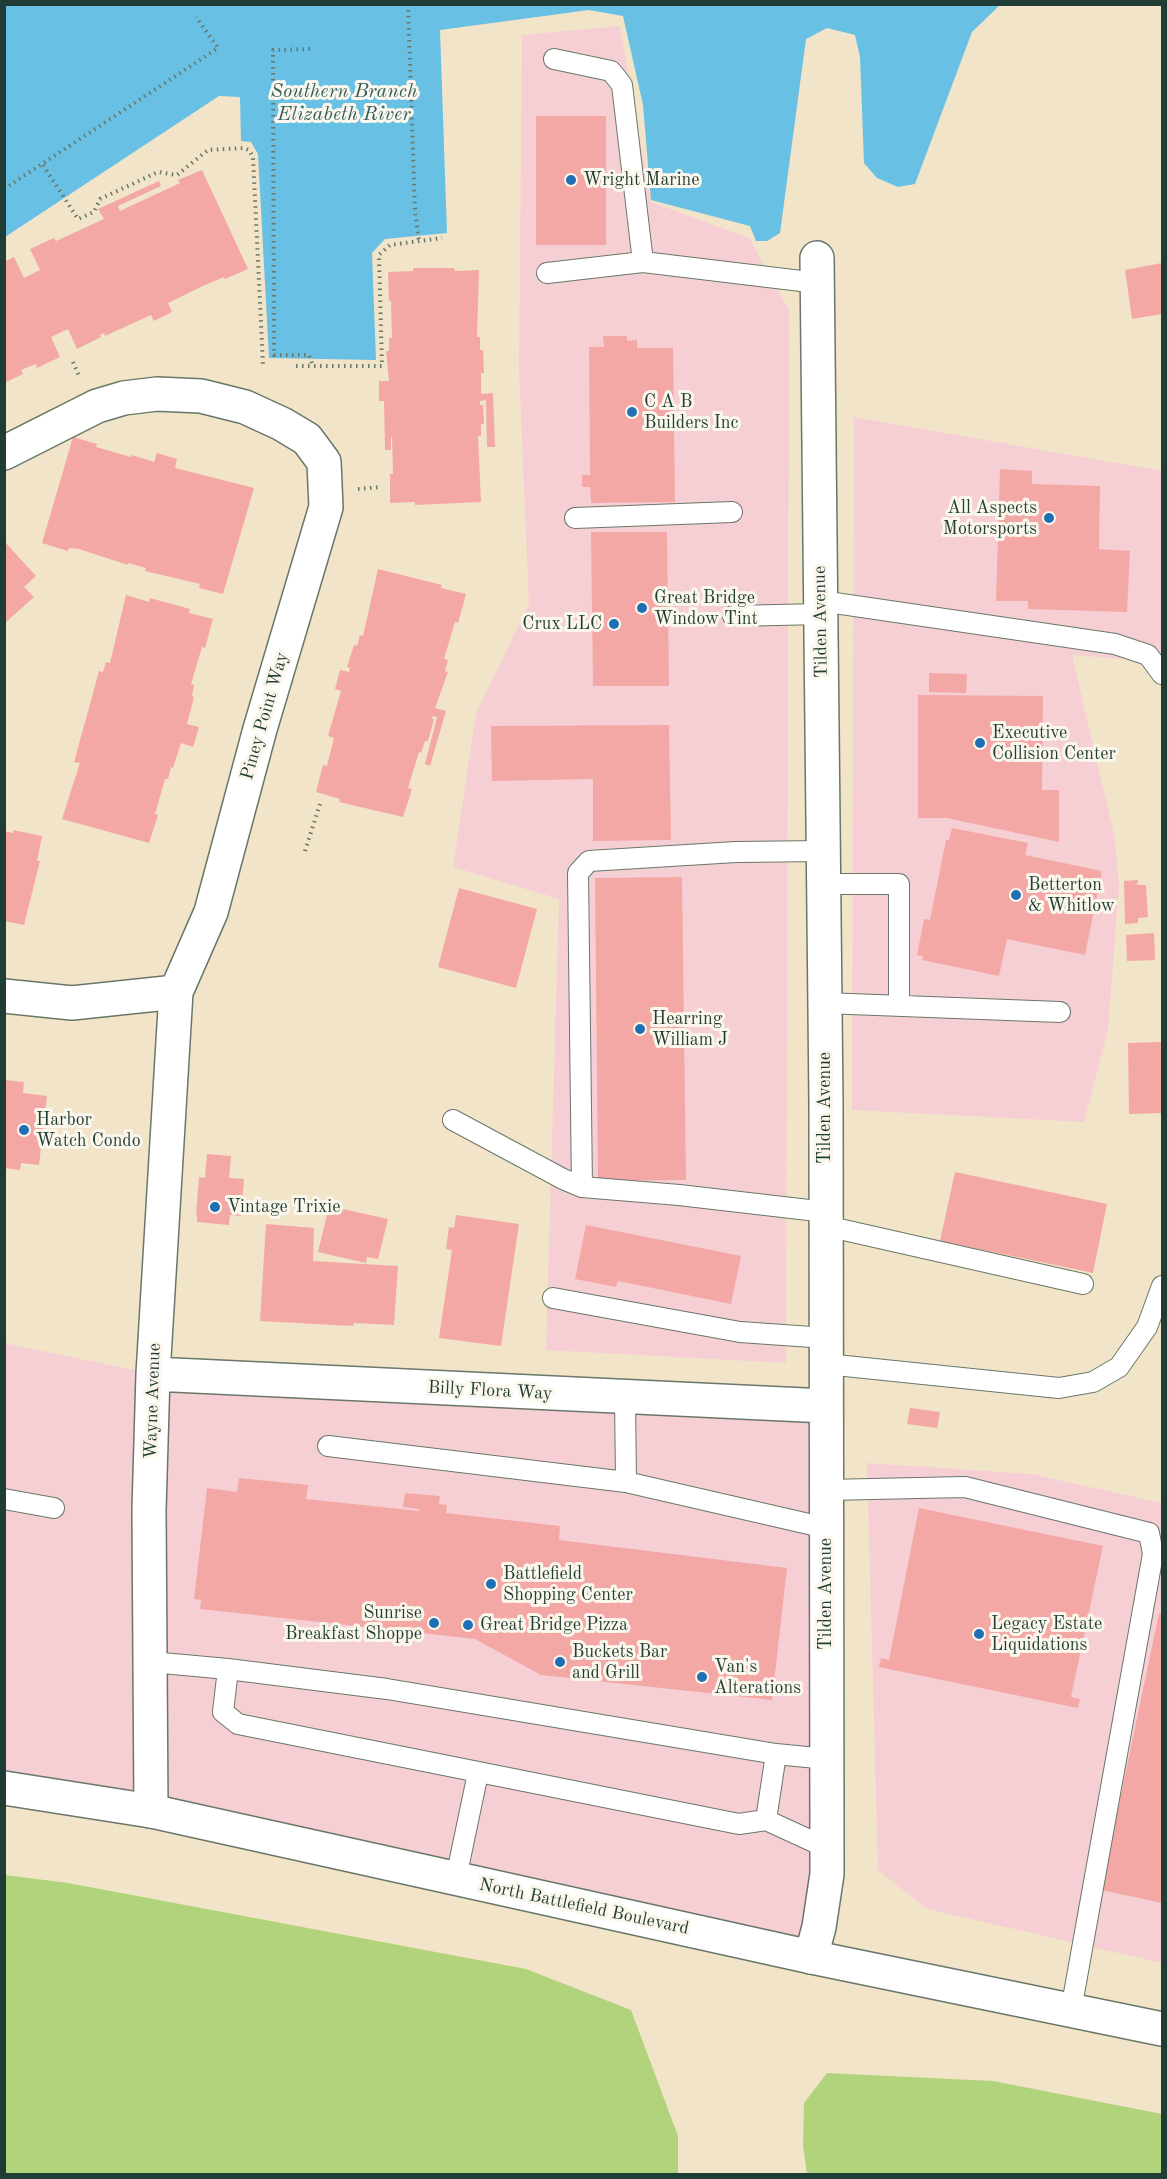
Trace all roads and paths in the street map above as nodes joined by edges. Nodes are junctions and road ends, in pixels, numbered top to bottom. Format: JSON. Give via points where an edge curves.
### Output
{"nodes":[{"id":1,"x":408,"y":4,"type":"edge"},
{"id":2,"x":196,"y":17,"type":"dead end"},
{"id":3,"x":310,"y":49,"type":"dead end"},
{"id":4,"x":554,"y":59,"type":"dead end"},
{"id":5,"x":43,"y":165,"type":"junction"},
{"id":6,"x":4,"y":189,"type":"edge"},
{"id":7,"x":442,"y":238,"type":"dead end"},
{"id":8,"x":419,"y":241,"type":"junction"},
{"id":9,"x":643,"y":262,"type":"junction"},
{"id":10,"x":818,"y":271,"type":"joint"},
{"id":11,"x":547,"y":273,"type":"dead end"},
{"id":12,"x":262,"y":365,"type":"dead end"},
{"id":13,"x":296,"y":366,"type":"dead end"},
{"id":14,"x":313,"y":366,"type":"junction"},
{"id":15,"x":4,"y":453,"type":"edge"},
{"id":16,"x":732,"y":512,"type":"dead end"},
{"id":17,"x":574,"y":518,"type":"dead end"},
{"id":18,"x":821,"y":607,"type":"junction"},
{"id":19,"x":733,"y":616,"type":"dead end"},
{"id":20,"x":1162,"y":674,"type":"edge"},
{"id":21,"x":320,"y":804,"type":"dead end"},
{"id":22,"x":305,"y":851,"type":"dead end"},
{"id":23,"x":823,"y":851,"type":"junction"},
{"id":24,"x":824,"y":884,"type":"junction"},
{"id":25,"x":176,"y":992,"type":"junction"},
{"id":26,"x":4,"y":996,"type":"edge"},
{"id":27,"x":824,"y":1003,"type":"junction"},
{"id":28,"x":899,"y":1006,"type":"junction"},
{"id":29,"x":1060,"y":1011,"type":"dead end"},
{"id":30,"x":453,"y":1120,"type":"dead end"},
{"id":31,"x":582,"y":1187,"type":"junction"},
{"id":32,"x":826,"y":1219,"type":"junction"},
{"id":33,"x":1083,"y":1284,"type":"dead end"},
{"id":34,"x":1162,"y":1286,"type":"edge"},
{"id":35,"x":553,"y":1298,"type":"dead end"},
{"id":36,"x":826,"y":1351,"type":"junction"},
{"id":37,"x":153,"y":1374,"type":"junction"},
{"id":38,"x":625,"y":1397,"type":"junction"},
{"id":39,"x":826,"y":1406,"type":"junction"},
{"id":40,"x":328,"y":1446,"type":"dead end"},
{"id":41,"x":626,"y":1482,"type":"junction"},
{"id":42,"x":826,"y":1490,"type":"junction"},
{"id":43,"x":4,"y":1499,"type":"edge"},
{"id":44,"x":54,"y":1508,"type":"dead end"},
{"id":45,"x":826,"y":1528,"type":"junction"},
{"id":46,"x":151,"y":1662,"type":"junction"},
{"id":47,"x":228,"y":1669,"type":"junction"},
{"id":48,"x":776,"y":1754,"type":"junction"},
{"id":49,"x":827,"y":1759,"type":"junction"},
{"id":50,"x":478,"y":1773,"type":"junction"},
{"id":51,"x":4,"y":1788,"type":"edge"},
{"id":52,"x":151,"y":1811,"type":"junction"},
{"id":53,"x":766,"y":1820,"type":"junction"},
{"id":54,"x":827,"y":1848,"type":"junction"},
{"id":55,"x":456,"y":1878,"type":"junction"},
{"id":56,"x":811,"y":1957,"type":"junction"},
{"id":57,"x":1071,"y":2010,"type":"junction"},
{"id":58,"x":1162,"y":2029,"type":"edge"}],
"edges":[{"from":1,"to":8,"type":"path"},
{"from":2,"to":5,"type":"path","via":[[218,48]]},
{"from":3,"to":14,"type":"path","via":[[273,50],[274,355],[309,355]]},
{"from":4,"to":9,"type":"lane","via":[[611,71],[622,85]]},
{"from":5,"to":6,"type":"path"},
{"from":5,"to":12,"type":"path","via":[[78,219],[94,212],[100,199],[158,172],[177,175],[208,150],[249,150],[253,157]]},
{"from":7,"to":8,"type":"path"},
{"from":8,"to":14,"type":"path","via":[[390,245],[379,255],[382,366]]},
{"from":9,"to":10,"type":"lane"},
{"from":9,"to":11,"type":"lane"},
{"from":10,"to":18,"type":"street","name":"Tilden Avenue"},
{"from":13,"to":14,"type":"path"},
{"from":15,"to":25,"type":"street","name":"Piney Point Way","via":[[98,406],[157,394],[201,396],[245,407],[307,439],[324,462],[326,507],[211,912]]},
{"from":16,"to":17,"type":"lane"},
{"from":18,"to":19,"type":"lane"},
{"from":18,"to":20,"type":"lane","via":[[1115,644],[1148,655]]},
{"from":18,"to":23,"type":"street","name":"Tilden Avenue"},
{"from":21,"to":22,"type":"path"},
{"from":23,"to":24,"type":"street","name":"Tilden Avenue"},
{"from":23,"to":31,"type":"lane","via":[[589,861],[578,873]]},
{"from":24,"to":27,"type":"street","name":"Tilden Avenue"},
{"from":24,"to":28,"type":"lane","via":[[899,884]]},
{"from":25,"to":26,"type":"street","via":[[72,1003]]},
{"from":25,"to":37,"type":"street","name":"Wayne Avenue"},
{"from":27,"to":28,"type":"lane"},
{"from":27,"to":32,"type":"street","name":"Tilden Avenue"},
{"from":28,"to":29,"type":"lane"},
{"from":30,"to":31,"type":"lane"},
{"from":31,"to":32,"type":"lane","via":[[680,1195]]},
{"from":32,"to":33,"type":"lane"},
{"from":32,"to":36,"type":"street","name":"Tilden Avenue"},
{"from":34,"to":36,"type":"lane","via":[[1147,1327],[1119,1367],[1093,1382],[1059,1388]]},
{"from":35,"to":36,"type":"lane"},
{"from":36,"to":39,"type":"street","name":"Tilden Avenue"},
{"from":37,"to":38,"type":"street","name":"Billy Flora Way"},
{"from":37,"to":46,"type":"street","name":"Wayne Avenue","via":[[149,1510]]},
{"from":38,"to":39,"type":"street","name":"Billy Flora Way"},
{"from":38,"to":41,"type":"lane"},
{"from":39,"to":42,"type":"street","name":"Tilden Avenue"},
{"from":40,"to":41,"type":"lane"},
{"from":41,"to":45,"type":"lane"},
{"from":42,"to":45,"type":"street","name":"Tilden Avenue"},
{"from":42,"to":57,"type":"lane","via":[[965,1487],[1149,1533],[1154,1554]]},
{"from":43,"to":44,"type":"lane"},
{"from":45,"to":49,"type":"street","name":"Tilden Avenue"},
{"from":46,"to":47,"type":"lane"},
{"from":46,"to":52,"type":"street","name":"Wayne Avenue"},
{"from":47,"to":48,"type":"lane","via":[[387,1689]]},
{"from":47,"to":50,"type":"lane","via":[[223,1712],[238,1724]]},
{"from":48,"to":49,"type":"lane"},
{"from":48,"to":53,"type":"lane"},
{"from":49,"to":54,"type":"street","name":"Tilden Avenue"},
{"from":50,"to":53,"type":"lane","via":[[739,1824]]},
{"from":50,"to":55,"type":"lane"},
{"from":51,"to":52,"type":"street","name":"North Battlefield Boulevard"},
{"from":52,"to":55,"type":"street","name":"North Battlefield Boulevard"},
{"from":53,"to":54,"type":"lane"},
{"from":54,"to":56,"type":"street","name":"Tilden Avenue","via":[[827,1874]]},
{"from":55,"to":56,"type":"street","name":"North Battlefield Boulevard"},
{"from":56,"to":57,"type":"street","name":"North Battlefield Boulevard"},
{"from":57,"to":58,"type":"street","name":"North Battlefield Boulevard"}]}
